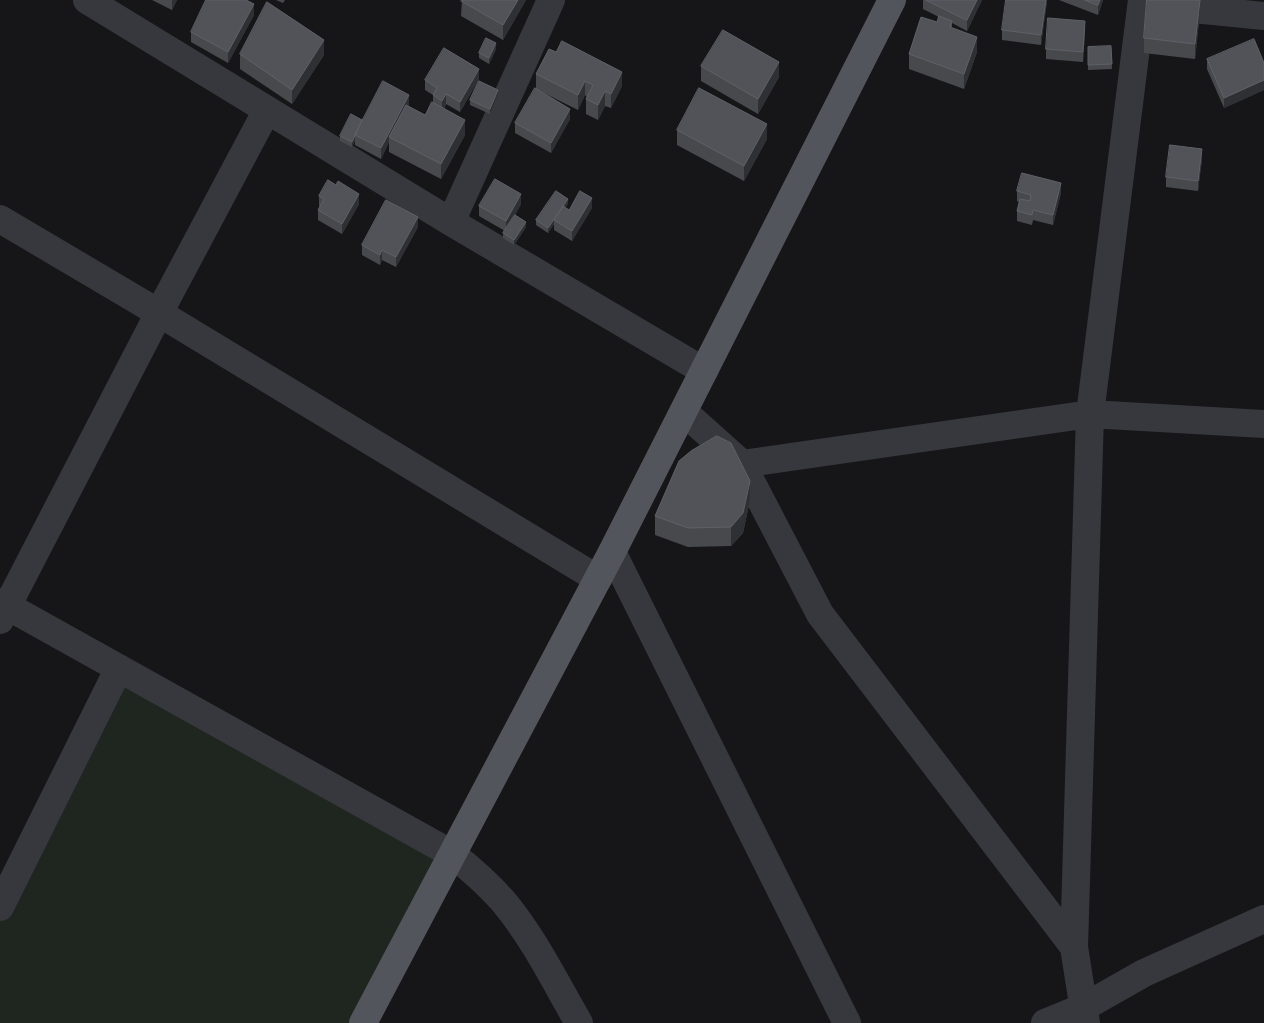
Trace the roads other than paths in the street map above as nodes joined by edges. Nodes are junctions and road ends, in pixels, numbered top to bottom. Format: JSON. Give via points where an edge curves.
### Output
{"nodes":[{"id":1,"x":87,"y":0,"type":"edge"},
{"id":2,"x":551,"y":0,"type":"edge"},
{"id":3,"x":892,"y":0,"type":"edge"},
{"id":4,"x":1141,"y":2,"type":"edge"},
{"id":5,"x":1264,"y":16,"type":"edge"},
{"id":6,"x":267,"y":110,"type":"junction"},
{"id":7,"x":0,"y":219,"type":"edge"},
{"id":8,"x":451,"y":222,"type":"junction"},
{"id":9,"x":158,"y":312,"type":"junction"},
{"id":10,"x":704,"y":371,"type":"junction"},
{"id":11,"x":684,"y":412,"type":"junction"},
{"id":12,"x":1090,"y":414,"type":"junction"},
{"id":13,"x":1264,"y":424,"type":"edge"},
{"id":14,"x":742,"y":464,"type":"junction"},
{"id":15,"x":612,"y":552,"type":"junction"},
{"id":16,"x":598,"y":579,"type":"junction"},
{"id":17,"x":2,"y":609,"type":"edge"},
{"id":18,"x":118,"y":668,"type":"junction"},
{"id":19,"x":452,"y":854,"type":"junction"},
{"id":20,"x":0,"y":908,"type":"edge"},
{"id":21,"x":1264,"y":919,"type":"edge"},
{"id":22,"x":1074,"y":947,"type":"junction"},
{"id":23,"x":1085,"y":1015,"type":"edge"},
{"id":24,"x":363,"y":1023,"type":"edge"},
{"id":25,"x":579,"y":1023,"type":"edge"},
{"id":26,"x":847,"y":1023,"type":"edge"},
{"id":27,"x":1045,"y":1023,"type":"edge"}],
"edges":[{"from":1,"to":6,"type":"street"},
{"from":2,"to":8,"type":"street"},
{"from":3,"to":10,"type":"main road"},
{"from":4,"to":5,"type":"street"},
{"from":4,"to":12,"type":"street"},
{"from":6,"to":8,"type":"street"},
{"from":6,"to":9,"type":"street"},
{"from":7,"to":9,"type":"street"},
{"from":8,"to":10,"type":"street"},
{"from":9,"to":16,"type":"street"},
{"from":9,"to":17,"type":"street"},
{"from":10,"to":11,"type":"main road"},
{"from":11,"to":14,"type":"street"},
{"from":11,"to":15,"type":"main road"},
{"from":12,"to":13,"type":"street"},
{"from":12,"to":14,"type":"street"},
{"from":12,"to":22,"type":"street"},
{"from":14,"to":22,"type":"street","via":[[820,614]]},
{"from":15,"to":16,"type":"main road"},
{"from":15,"to":26,"type":"street"},
{"from":16,"to":19,"type":"main road"},
{"from":17,"to":18,"type":"street"},
{"from":18,"to":19,"type":"street"},
{"from":18,"to":20,"type":"street"},
{"from":19,"to":24,"type":"main road"},
{"from":19,"to":25,"type":"street","via":[[488,884],[519,921]]},
{"from":21,"to":23,"type":"street","via":[[1144,973]]},
{"from":22,"to":23,"type":"street"},
{"from":23,"to":27,"type":"street"}]}
